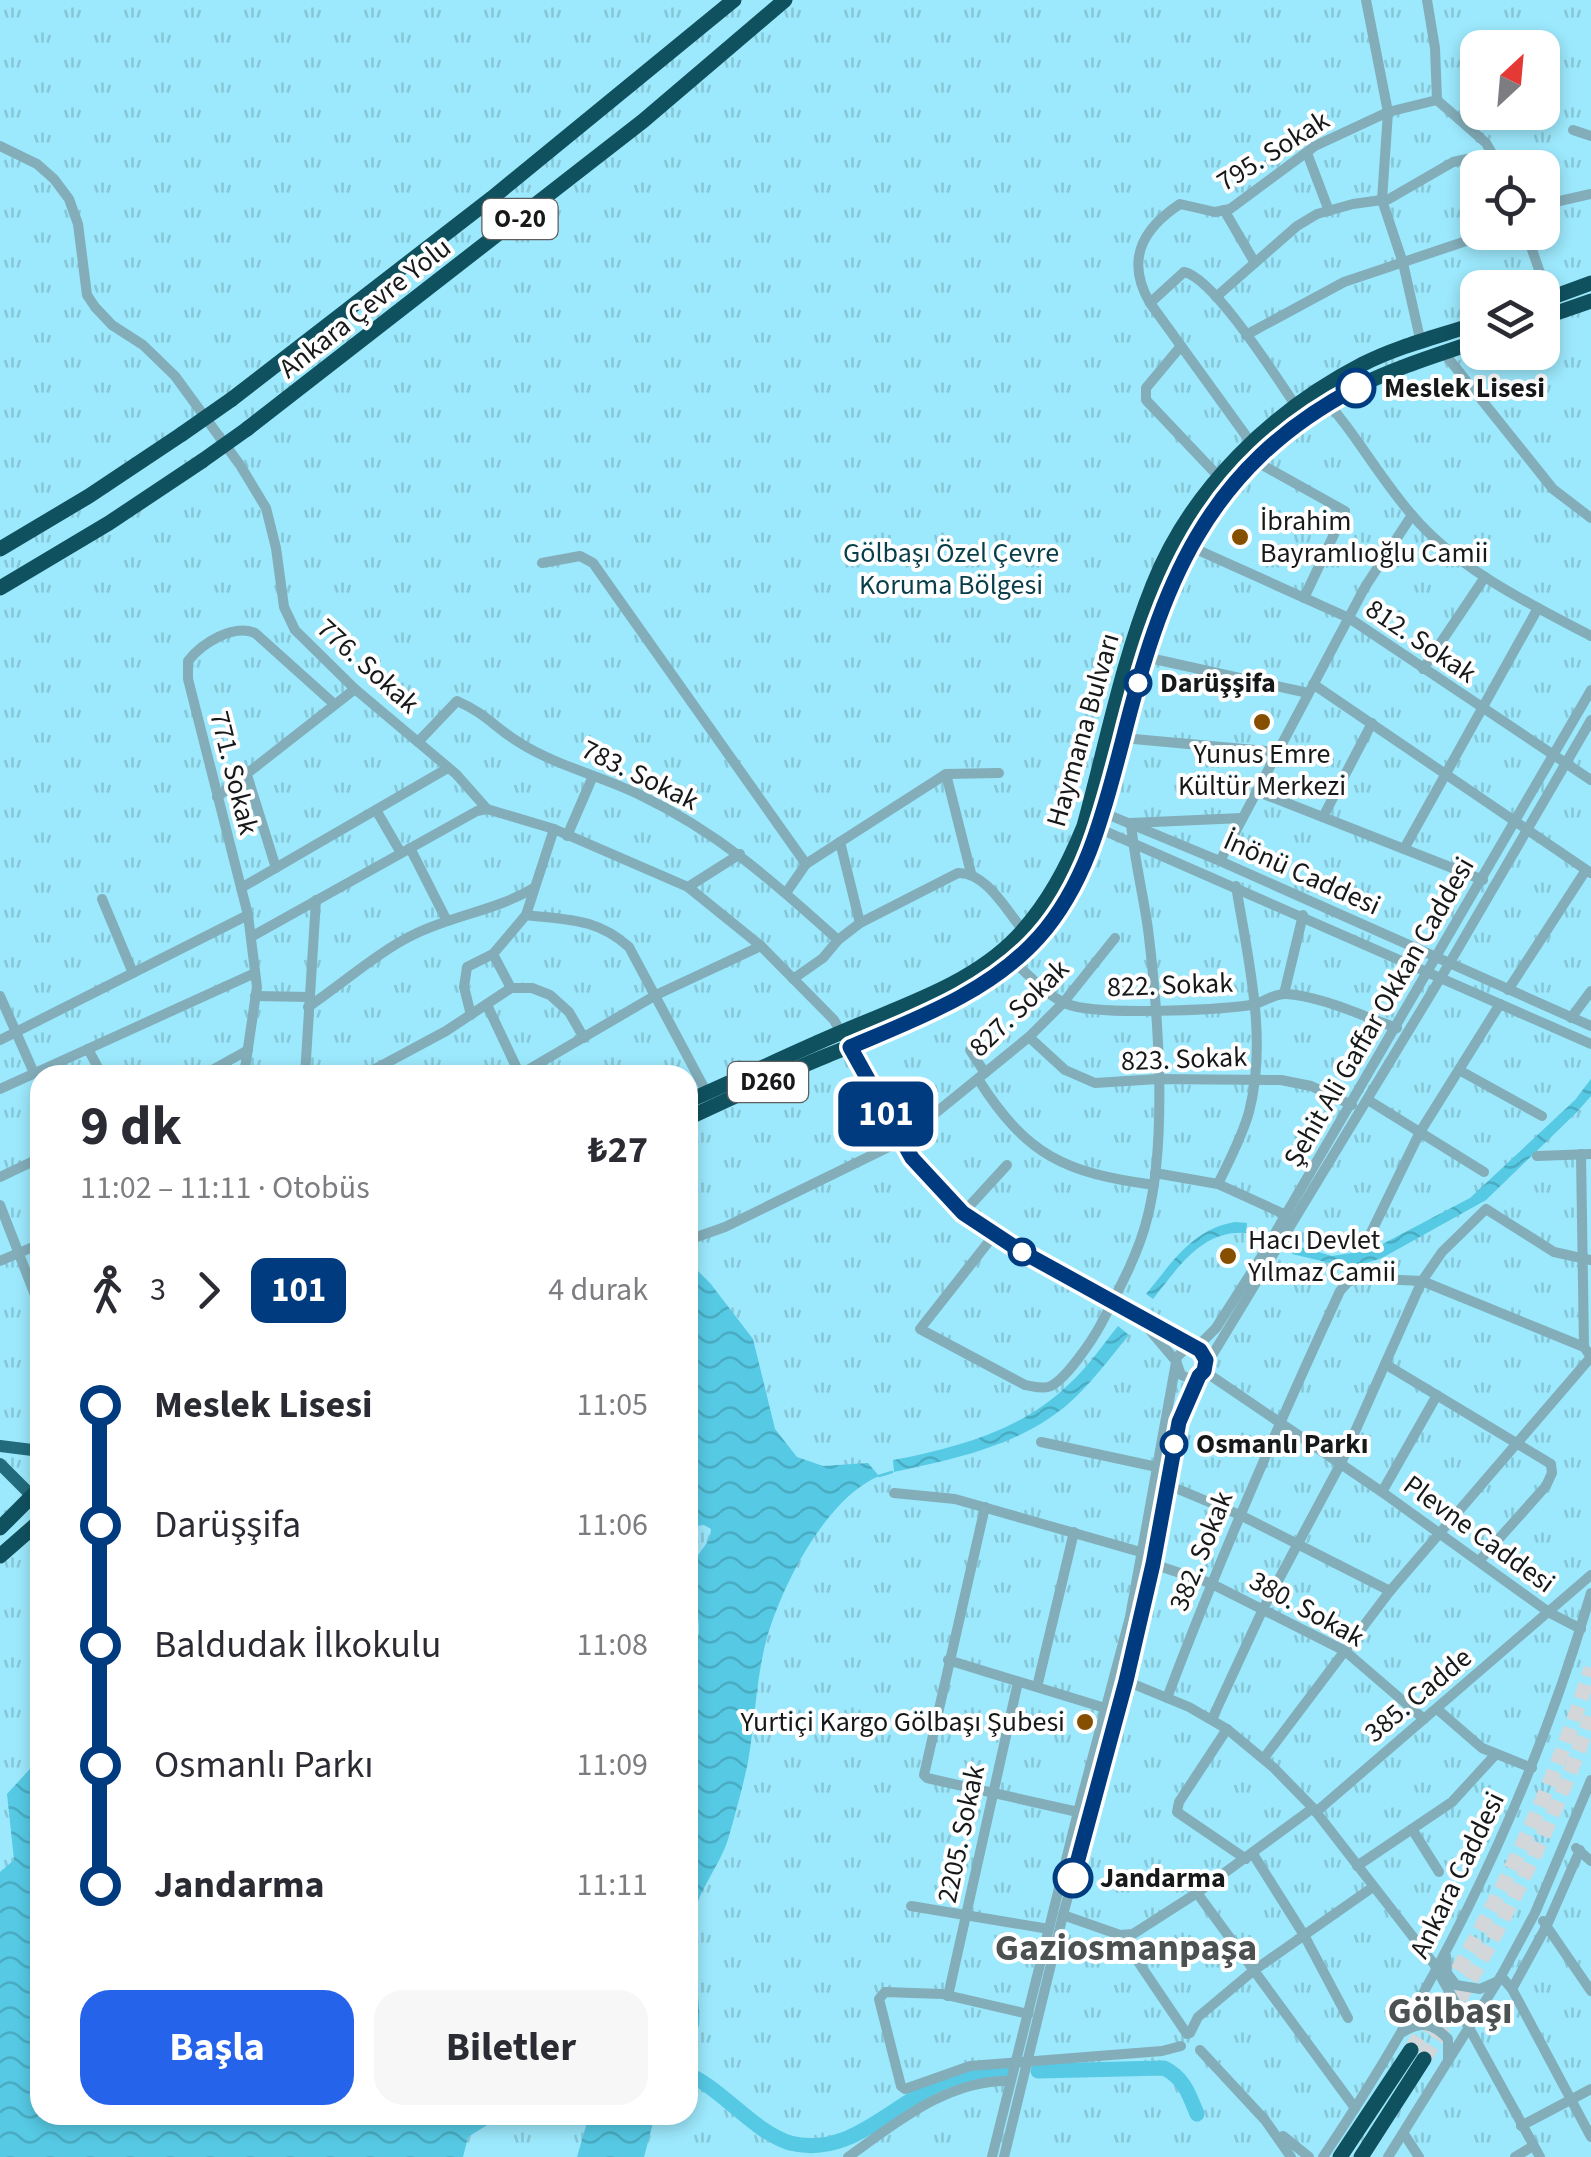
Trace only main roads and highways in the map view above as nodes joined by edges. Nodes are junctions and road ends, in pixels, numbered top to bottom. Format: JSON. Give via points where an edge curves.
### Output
{"nodes":[{"id":1,"x":734,"y":0,"type":"edge"},
{"id":2,"x":785,"y":0,"type":"edge"},
{"id":3,"x":1591,"y":283,"type":"edge"},
{"id":4,"x":1560,"y":295,"type":"edge"},
{"id":5,"x":1591,"y":301,"type":"edge"},
{"id":6,"x":1560,"y":312,"type":"edge"},
{"id":7,"x":1460,"y":329,"type":"edge"},
{"id":8,"x":1460,"y":347,"type":"edge"},
{"id":9,"x":1323,"y":397,"type":"junction"},
{"id":10,"x":0,"y":549,"type":"edge"},
{"id":11,"x":0,"y":588,"type":"edge"},
{"id":12,"x":698,"y":1097,"type":"edge"},
{"id":13,"x":698,"y":1114,"type":"edge"},
{"id":14,"x":0,"y":1446,"type":"edge"},
{"id":15,"x":30,"y":1450,"type":"edge"},
{"id":16,"x":0,"y":1464,"type":"edge"},
{"id":17,"x":30,"y":1489,"type":"edge"},
{"id":18,"x":30,"y":1501,"type":"edge"},
{"id":19,"x":0,"y":1528,"type":"edge"},
{"id":20,"x":30,"y":1530,"type":"edge"},
{"id":21,"x":0,"y":1556,"type":"edge"},
{"id":22,"x":1340,"y":2157,"type":"edge"},
{"id":23,"x":1362,"y":2157,"type":"edge"}],
"edges":[{"from":1,"to":10,"type":"highway","name":"Ankara Çevre Yolu","number":"O-20","bridge":true,"via":[[232,399]]},
{"from":2,"to":11,"type":"highway","name":"Ankara Çevre Yolu","number":"O-20","bridge":true,"via":[[644,120],[247,429]]},
{"from":3,"to":4,"type":"highway"},
{"from":5,"to":6,"type":"highway"},
{"from":7,"to":9,"type":"highway","name":"Haymana Bulvarı","number":"D260","via":[[1368,362]]},
{"from":8,"to":9,"type":"highway","name":"Haymana Bulvarı","number":"D260"},
{"from":9,"to":12,"type":"highway","name":"Haymana Bulvarı","number":"D260","via":[[1296,406],[1252,444],[1188,518],[1154,582],[1084,826],[1053,892],[1023,930],[943,988]]},
{"from":9,"to":13,"type":"highway","name":"Haymana Bulvarı","number":"D260","via":[[1212,509],[1189,546],[1145,657],[1101,820],[1066,899],[1038,938],[956,999]]},
{"from":14,"to":15,"type":"main road"},
{"from":16,"to":17,"type":"main road"},
{"from":18,"to":19,"type":"highway"},
{"from":20,"to":21,"type":"highway"},
{"from":22,"to":23,"type":"highway","via":[[1418,2054]]}]}
